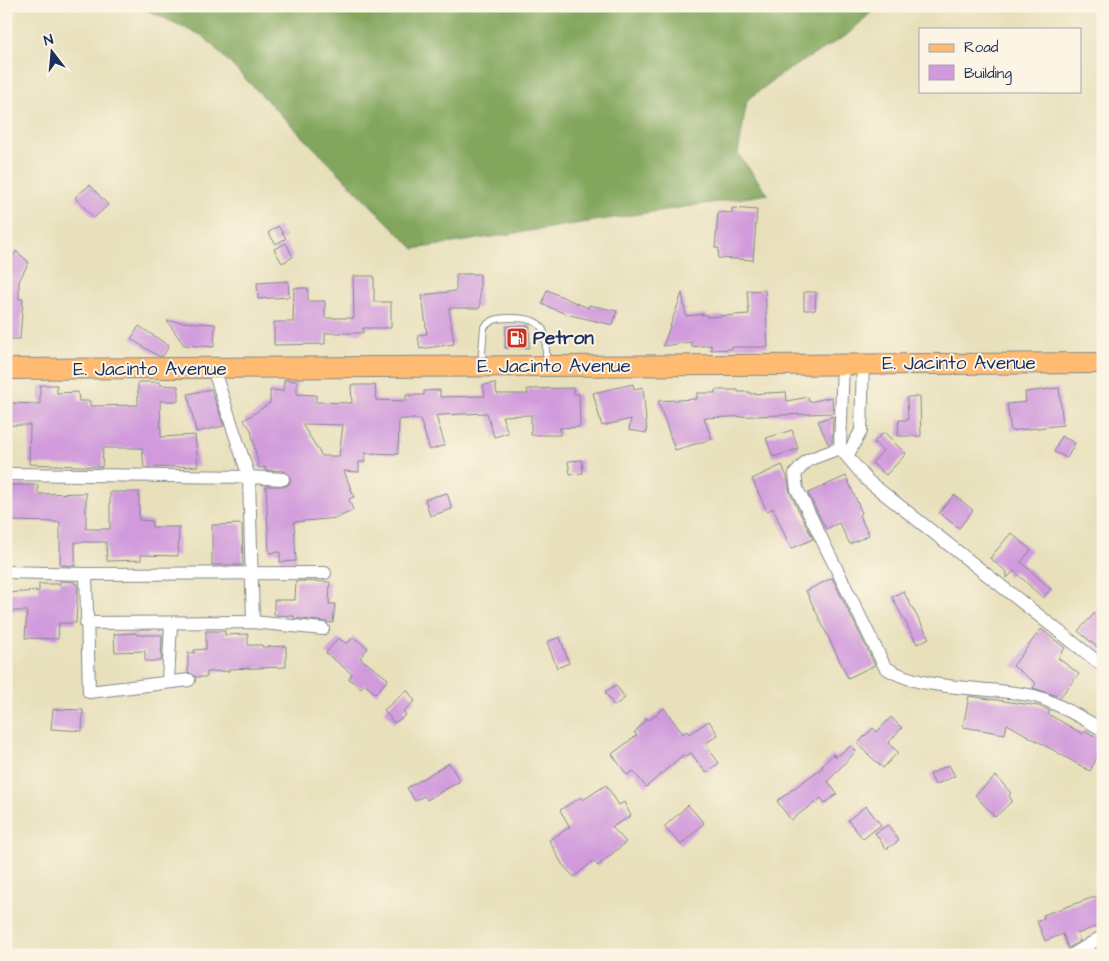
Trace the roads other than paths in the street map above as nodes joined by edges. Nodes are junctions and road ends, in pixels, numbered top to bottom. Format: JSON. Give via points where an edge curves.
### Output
{"nodes":[{"id":1,"x":863,"y":363,"type":"junction"},
{"id":2,"x":1103,"y":363,"type":"edge"},
{"id":3,"x":843,"y":364,"type":"junction"},
{"id":4,"x":481,"y":366,"type":"junction"},
{"id":5,"x":546,"y":366,"type":"junction"},
{"id":6,"x":213,"y":368,"type":"junction"},
{"id":7,"x":6,"y":369,"type":"edge"},
{"id":8,"x":843,"y":452,"type":"junction"},
{"id":9,"x":6,"y":474,"type":"edge"},
{"id":10,"x":249,"y":477,"type":"junction"},
{"id":11,"x":283,"y":479,"type":"dead end"},
{"id":12,"x":6,"y":572,"type":"edge"},
{"id":13,"x":250,"y":572,"type":"junction"},
{"id":14,"x":325,"y":572,"type":"dead end"},
{"id":15,"x":86,"y":574,"type":"junction"},
{"id":16,"x":253,"y":622,"type":"junction"},
{"id":17,"x":86,"y":623,"type":"junction"},
{"id":18,"x":171,"y":623,"type":"junction"},
{"id":19,"x":323,"y":629,"type":"dead end"},
{"id":20,"x":1103,"y":666,"type":"edge"},
{"id":21,"x":189,"y":680,"type":"dead end"},
{"id":22,"x":168,"y":681,"type":"junction"},
{"id":23,"x":1103,"y":730,"type":"edge"},
{"id":24,"x":1103,"y":936,"type":"edge"},
{"id":25,"x":1072,"y":955,"type":"edge"}],
"edges":[{"from":1,"to":2,"type":"main road","name":"E. Jacinto Avenue"},
{"from":1,"to":3,"type":"main road","name":"E. Jacinto Avenue"},
{"from":1,"to":8,"type":"street","via":[[861,431]]},
{"from":3,"to":5,"type":"main road","name":"E. Jacinto Avenue"},
{"from":3,"to":8,"type":"street"},
{"from":4,"to":5,"type":"main road","name":"E. Jacinto Avenue"},
{"from":4,"to":5,"type":"lane","via":[[484,327],[499,318],[538,321],[546,339]]},
{"from":4,"to":6,"type":"main road","name":"E. Jacinto Avenue"},
{"from":6,"to":7,"type":"main road","name":"E. Jacinto Avenue"},
{"from":6,"to":10,"type":"street"},
{"from":8,"to":20,"type":"street","via":[[868,481]]},
{"from":8,"to":23,"type":"street","via":[[808,460],[796,474],[797,489],[886,667],[898,676],[918,681],[1037,697]]},
{"from":9,"to":10,"type":"street"},
{"from":10,"to":11,"type":"street"},
{"from":10,"to":13,"type":"street"},
{"from":12,"to":15,"type":"street"},
{"from":13,"to":14,"type":"street"},
{"from":13,"to":15,"type":"street"},
{"from":13,"to":16,"type":"street"},
{"from":15,"to":17,"type":"street"},
{"from":16,"to":18,"type":"street"},
{"from":16,"to":19,"type":"street"},
{"from":17,"to":18,"type":"street"},
{"from":17,"to":22,"type":"street","via":[[89,692]]},
{"from":18,"to":22,"type":"street"},
{"from":21,"to":22,"type":"street"},
{"from":24,"to":25,"type":"street"}]}
